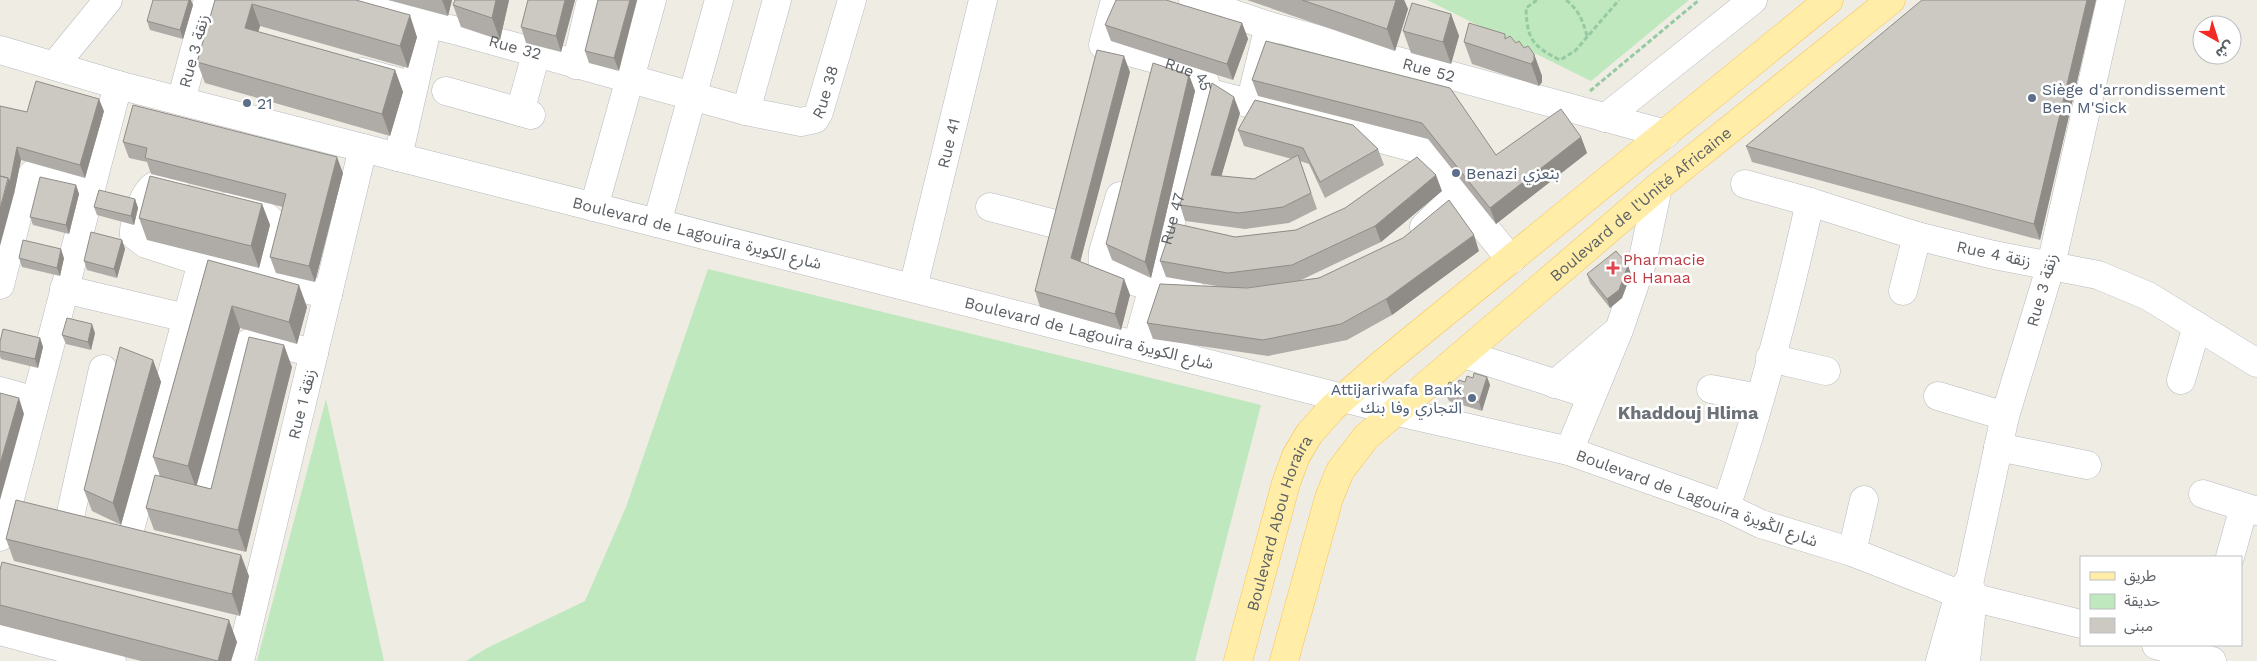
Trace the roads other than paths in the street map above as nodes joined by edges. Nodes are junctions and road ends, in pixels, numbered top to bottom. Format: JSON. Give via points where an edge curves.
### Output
{"nodes":[{"id":1,"x":108,"y":0,"type":"edge"},
{"id":2,"x":208,"y":0,"type":"edge"},
{"id":3,"x":591,"y":0,"type":"edge"},
{"id":4,"x":652,"y":0,"type":"edge"},
{"id":5,"x":719,"y":0,"type":"edge"},
{"id":6,"x":776,"y":0,"type":"edge"},
{"id":7,"x":852,"y":0,"type":"edge"},
{"id":8,"x":983,"y":0,"type":"edge"},
{"id":9,"x":1115,"y":0,"type":"edge"},
{"id":10,"x":1193,"y":0,"type":"edge"},
{"id":11,"x":1753,"y":0,"type":"edge"},
{"id":12,"x":1829,"y":0,"type":"edge"},
{"id":13,"x":1891,"y":0,"type":"edge"},
{"id":14,"x":2111,"y":0,"type":"edge"},
{"id":15,"x":335,"y":1,"type":"edge"},
{"id":16,"x":428,"y":24,"type":"junction"},
{"id":17,"x":1269,"y":26,"type":"junction"},
{"id":18,"x":525,"y":42,"type":"junction"},
{"id":19,"x":1103,"y":45,"type":"junction"},
{"id":20,"x":0,"y":50,"type":"edge"},
{"id":21,"x":338,"y":65,"type":"edge"},
{"id":22,"x":576,"y":65,"type":"junction"},
{"id":23,"x":54,"y":66,"type":"junction"},
{"id":24,"x":1096,"y":73,"type":"edge"},
{"id":25,"x":631,"y":80,"type":"junction"},
{"id":26,"x":118,"y":85,"type":"junction"},
{"id":27,"x":414,"y":86,"type":"junction"},
{"id":28,"x":446,"y":91,"type":"dead end"},
{"id":29,"x":1207,"y":92,"type":"junction"},
{"id":30,"x":692,"y":96,"type":"junction"},
{"id":31,"x":181,"y":101,"type":"junction"},
{"id":32,"x":1250,"y":103,"type":"junction"},
{"id":33,"x":746,"y":111,"type":"junction"},
{"id":34,"x":1605,"y":118,"type":"junction"},
{"id":35,"x":1666,"y":134,"type":"junction"},
{"id":36,"x":363,"y":148,"type":"junction"},
{"id":37,"x":1422,"y":150,"type":"junction"},
{"id":38,"x":398,"y":157,"type":"junction"},
{"id":39,"x":1401,"y":172,"type":"edge"},
{"id":40,"x":1126,"y":176,"type":"edge"},
{"id":41,"x":92,"y":181,"type":"junction"},
{"id":42,"x":1746,"y":184,"type":"dead end"},
{"id":43,"x":1658,"y":187,"type":"junction"},
{"id":44,"x":1458,"y":194,"type":"junction"},
{"id":45,"x":1062,"y":196,"type":"edge"},
{"id":46,"x":1810,"y":202,"type":"junction"},
{"id":47,"x":594,"y":206,"type":"junction"},
{"id":48,"x":990,"y":207,"type":"dead end"},
{"id":49,"x":657,"y":223,"type":"junction"},
{"id":50,"x":1055,"y":224,"type":"junction"},
{"id":51,"x":1917,"y":236,"type":"junction"},
{"id":52,"x":1405,"y":242,"type":"edge"},
{"id":53,"x":1047,"y":252,"type":"edge"},
{"id":54,"x":1511,"y":260,"type":"junction"},
{"id":55,"x":202,"y":262,"type":"junction"},
{"id":56,"x":2051,"y":265,"type":"junction"},
{"id":57,"x":264,"y":278,"type":"junction"},
{"id":58,"x":0,"y":285,"type":"edge"},
{"id":59,"x":1153,"y":286,"type":"junction"},
{"id":60,"x":913,"y":288,"type":"junction"},
{"id":61,"x":64,"y":289,"type":"junction"},
{"id":62,"x":1037,"y":290,"type":"edge"},
{"id":63,"x":1903,"y":291,"type":"dead end"},
{"id":64,"x":328,"y":295,"type":"junction"},
{"id":65,"x":1219,"y":300,"type":"edge"},
{"id":66,"x":186,"y":318,"type":"junction"},
{"id":67,"x":1030,"y":318,"type":"junction"},
{"id":68,"x":2197,"y":326,"type":"junction"},
{"id":69,"x":1619,"y":330,"type":"junction"},
{"id":70,"x":1137,"y":345,"type":"junction"},
{"id":71,"x":314,"y":353,"type":"junction"},
{"id":72,"x":1464,"y":354,"type":"junction"},
{"id":73,"x":1770,"y":358,"type":"junction"},
{"id":74,"x":2257,"y":363,"type":"edge"},
{"id":75,"x":103,"y":369,"type":"dead end"},
{"id":76,"x":1826,"y":370,"type":"dead end"},
{"id":77,"x":2181,"y":380,"type":"dead end"},
{"id":78,"x":1555,"y":384,"type":"junction"},
{"id":79,"x":1711,"y":389,"type":"dead end"},
{"id":80,"x":0,"y":391,"type":"edge"},
{"id":81,"x":1591,"y":395,"type":"junction"},
{"id":82,"x":1938,"y":396,"type":"dead end"},
{"id":83,"x":1343,"y":398,"type":"junction"},
{"id":84,"x":1760,"y":398,"type":"junction"},
{"id":85,"x":35,"y":401,"type":"junction"},
{"id":86,"x":1394,"y":411,"type":"junction"},
{"id":87,"x":2005,"y":416,"type":"junction"},
{"id":88,"x":1998,"y":447,"type":"junction"},
{"id":89,"x":1569,"y":452,"type":"junction"},
{"id":90,"x":2087,"y":465,"type":"dead end"},
{"id":91,"x":142,"y":485,"type":"junction"},
{"id":92,"x":2203,"y":494,"type":"dead end"},
{"id":93,"x":1864,"y":500,"type":"dead end"},
{"id":94,"x":9,"y":501,"type":"junction"},
{"id":95,"x":1726,"y":508,"type":"junction"},
{"id":96,"x":2251,"y":509,"type":"edge"},
{"id":97,"x":99,"y":525,"type":"junction"},
{"id":98,"x":0,"y":537,"type":"edge"},
{"id":99,"x":157,"y":540,"type":"edge"},
{"id":100,"x":1852,"y":552,"type":"junction"},
{"id":101,"x":2230,"y":556,"type":"edge"},
{"id":102,"x":234,"y":560,"type":"edge"},
{"id":103,"x":262,"y":568,"type":"junction"},
{"id":104,"x":1967,"y":590,"type":"junction"},
{"id":105,"x":219,"y":620,"type":"edge"},
{"id":106,"x":2080,"y":624,"type":"edge"},
{"id":107,"x":248,"y":627,"type":"junction"},
{"id":108,"x":0,"y":631,"type":"edge"},
{"id":109,"x":112,"y":661,"type":"edge"},
{"id":110,"x":240,"y":661,"type":"edge"},
{"id":111,"x":1238,"y":661,"type":"edge"},
{"id":112,"x":1284,"y":661,"type":"edge"},
{"id":113,"x":1940,"y":661,"type":"edge"},
{"id":114,"x":1966,"y":661,"type":"edge"}],
"edges":[{"from":1,"to":23,"type":"street"},
{"from":2,"to":31,"type":"street","name":"Rue 3 زنقة"},
{"from":3,"to":22,"type":"street"},
{"from":4,"to":25,"type":"street"},
{"from":5,"to":30,"type":"street"},
{"from":6,"to":33,"type":"street"},
{"from":7,"to":33,"type":"street","name":"Rue 38","via":[[815,119],[801,122]]},
{"from":8,"to":60,"type":"street","name":"Rue 41"},
{"from":9,"to":19,"type":"street"},
{"from":10,"to":17,"type":"street","name":"Rue 52"},
{"from":11,"to":34,"type":"street"},
{"from":12,"to":35,"type":"main road"},
{"from":13,"to":43,"type":"main road","name":"Boulevard de l'Unité Africaine"},
{"from":14,"to":56,"type":"street","name":"Rue 3 زنقة"},
{"from":15,"to":16,"type":"street","name":"Rue 32"},
{"from":16,"to":18,"type":"street","name":"Rue 32","via":[[461,20]]},
{"from":16,"to":27,"type":"street"},
{"from":17,"to":32,"type":"street"},
{"from":17,"to":34,"type":"street","name":"Rue 52"},
{"from":18,"to":22,"type":"street","name":"Rue 32"},
{"from":18,"to":28,"type":"street","via":[[525,113]]},
{"from":19,"to":24,"type":"street"},
{"from":19,"to":29,"type":"street","name":"Rue 45","via":[[1157,70],[1198,74],[1206,83]]},
{"from":20,"to":23,"type":"street","name":"Boulevard de Lagouira شارع الكويرة"},
{"from":21,"to":27,"type":"street"},
{"from":22,"to":25,"type":"street","name":"Rue 32"},
{"from":23,"to":26,"type":"street","name":"Boulevard de Lagouira شارع الكويرة"},
{"from":25,"to":30,"type":"street","name":"Rue 32"},
{"from":25,"to":47,"type":"street"},
{"from":26,"to":31,"type":"street","name":"Boulevard de Lagouira شارع الكويرة"},
{"from":26,"to":41,"type":"street"},
{"from":27,"to":38,"type":"street"},
{"from":29,"to":32,"type":"street","name":"Rue 45"},
{"from":29,"to":59,"type":"street","name":"Rue 47","via":[[1182,231]]},
{"from":30,"to":33,"type":"street","name":"Rue 38"},
{"from":30,"to":49,"type":"street"},
{"from":31,"to":36,"type":"street","name":"Boulevard de Lagouira شارع الكويرة"},
{"from":32,"to":37,"type":"street","name":"Rue 45"},
{"from":34,"to":35,"type":"street","name":"Rue 52"},
{"from":35,"to":54,"type":"main road"},
{"from":36,"to":38,"type":"street","name":"Boulevard de Lagouira شارع الكويرة"},
{"from":36,"to":64,"type":"street","name":"Rue 1 زنقة"},
{"from":37,"to":39,"type":"street"},
{"from":37,"to":44,"type":"street"},
{"from":38,"to":47,"type":"street","name":"Boulevard de Lagouira شارع الكويرة"},
{"from":40,"to":59,"type":"street","via":[[1102,261],[1112,274]]},
{"from":41,"to":58,"type":"street","via":[[44,171],[29,179]]},
{"from":41,"to":61,"type":"street"},
{"from":42,"to":46,"type":"street","name":"Rue 4 زنقة"},
{"from":43,"to":69,"type":"street","via":[[1642,263]]},
{"from":43,"to":72,"type":"main road","name":"Boulevard de l'Unité Africaine"},
{"from":44,"to":52,"type":"street"},
{"from":44,"to":54,"type":"street"},
{"from":45,"to":50,"type":"street"},
{"from":46,"to":51,"type":"street","name":"Rue 4 زنقة"},
{"from":46,"to":73,"type":"street","via":[[1791,287]]},
{"from":47,"to":49,"type":"street","name":"Boulevard de Lagouira شارع الكويرة"},
{"from":48,"to":50,"type":"street"},
{"from":49,"to":60,"type":"street","name":"Boulevard de Lagouira شارع الكويرة"},
{"from":50,"to":53,"type":"street"},
{"from":51,"to":56,"type":"street","name":"Rue 4 زنقة"},
{"from":51,"to":63,"type":"street"},
{"from":54,"to":83,"type":"main road"},
{"from":55,"to":57,"type":"street"},
{"from":55,"to":57,"type":"street","via":[[135,238],[134,231],[144,199],[154,186],[163,184],[268,218],[275,230]]},
{"from":55,"to":66,"type":"street"},
{"from":56,"to":68,"type":"street","name":"Rue 4 زنقة","via":[[2098,275],[2125,286]]},
{"from":56,"to":87,"type":"street","name":"Rue 3 زنقة"},
{"from":57,"to":64,"type":"street"},
{"from":59,"to":65,"type":"street"},
{"from":59,"to":70,"type":"street","name":"Rue 47"},
{"from":60,"to":67,"type":"street","name":"Boulevard de Lagouira شارع الكويرة"},
{"from":61,"to":66,"type":"street"},
{"from":61,"to":85,"type":"street"},
{"from":62,"to":67,"type":"street"},
{"from":64,"to":71,"type":"street","name":"Rue 1 زنقة"},
{"from":66,"to":91,"type":"street"},
{"from":67,"to":70,"type":"street","name":"Boulevard de Lagouira شارع الكويرة"},
{"from":68,"to":74,"type":"street","name":"Rue 4 زنقة"},
{"from":68,"to":77,"type":"street"},
{"from":69,"to":78,"type":"street"},
{"from":69,"to":81,"type":"street"},
{"from":70,"to":83,"type":"street","name":"Boulevard de Lagouira شارع الكويرة"},
{"from":71,"to":91,"type":"street","via":[[258,339],[249,343],[210,489],[202,497],[190,498]]},
{"from":71,"to":103,"type":"street","name":"Rue 1 زنقة"},
{"from":72,"to":78,"type":"street"},
{"from":72,"to":86,"type":"main road","name":"Boulevard de l'Unité Africaine"},
{"from":73,"to":76,"type":"street"},
{"from":73,"to":84,"type":"street"},
{"from":75,"to":97,"type":"street"},
{"from":78,"to":81,"type":"street"},
{"from":79,"to":84,"type":"street"},
{"from":80,"to":85,"type":"street"},
{"from":81,"to":89,"type":"street"},
{"from":82,"to":87,"type":"street"},
{"from":83,"to":86,"type":"street","name":"Boulevard de Lagouira شارع الكويرة"},
{"from":83,"to":111,"type":"main road","name":"Boulevard Abou Horaira","via":[[1310,434],[1291,468]]},
{"from":84,"to":95,"type":"street"},
{"from":85,"to":94,"type":"street"},
{"from":86,"to":89,"type":"street","name":"Boulevard de Lagouira شارع الڭويرة"},
{"from":86,"to":112,"type":"main road","via":[[1355,449],[1335,482]]},
{"from":87,"to":88,"type":"street","name":"Rue 3 زنقة"},
{"from":88,"to":90,"type":"street"},
{"from":88,"to":104,"type":"street","name":"Rue 3 زنقة"},
{"from":89,"to":95,"type":"street","name":"Boulevard de Lagouira شارع الڭويرة"},
{"from":91,"to":97,"type":"street"},
{"from":92,"to":96,"type":"street"},
{"from":93,"to":100,"type":"street"},
{"from":94,"to":97,"type":"street"},
{"from":94,"to":98,"type":"street"},
{"from":95,"to":100,"type":"street","name":"Boulevard de Lagouira شارع الڭويرة","via":[[1760,524]]},
{"from":96,"to":101,"type":"street"},
{"from":97,"to":99,"type":"street"},
{"from":100,"to":104,"type":"street","name":"Boulevard de Lagouira شارع الڭويرة"},
{"from":102,"to":103,"type":"street"},
{"from":103,"to":107,"type":"street","name":"Rue 1 زنقة"},
{"from":104,"to":106,"type":"street","name":"Boulevard de Lagouira شارع الڭويرة"},
{"from":104,"to":113,"type":"street","name":"Rue 3 زنقة"},
{"from":104,"to":114,"type":"street","name":"Rue 3 زنقة"},
{"from":105,"to":107,"type":"street"},
{"from":107,"to":110,"type":"street","name":"Rue 1 زنقة"},
{"from":108,"to":109,"type":"street"}]}
